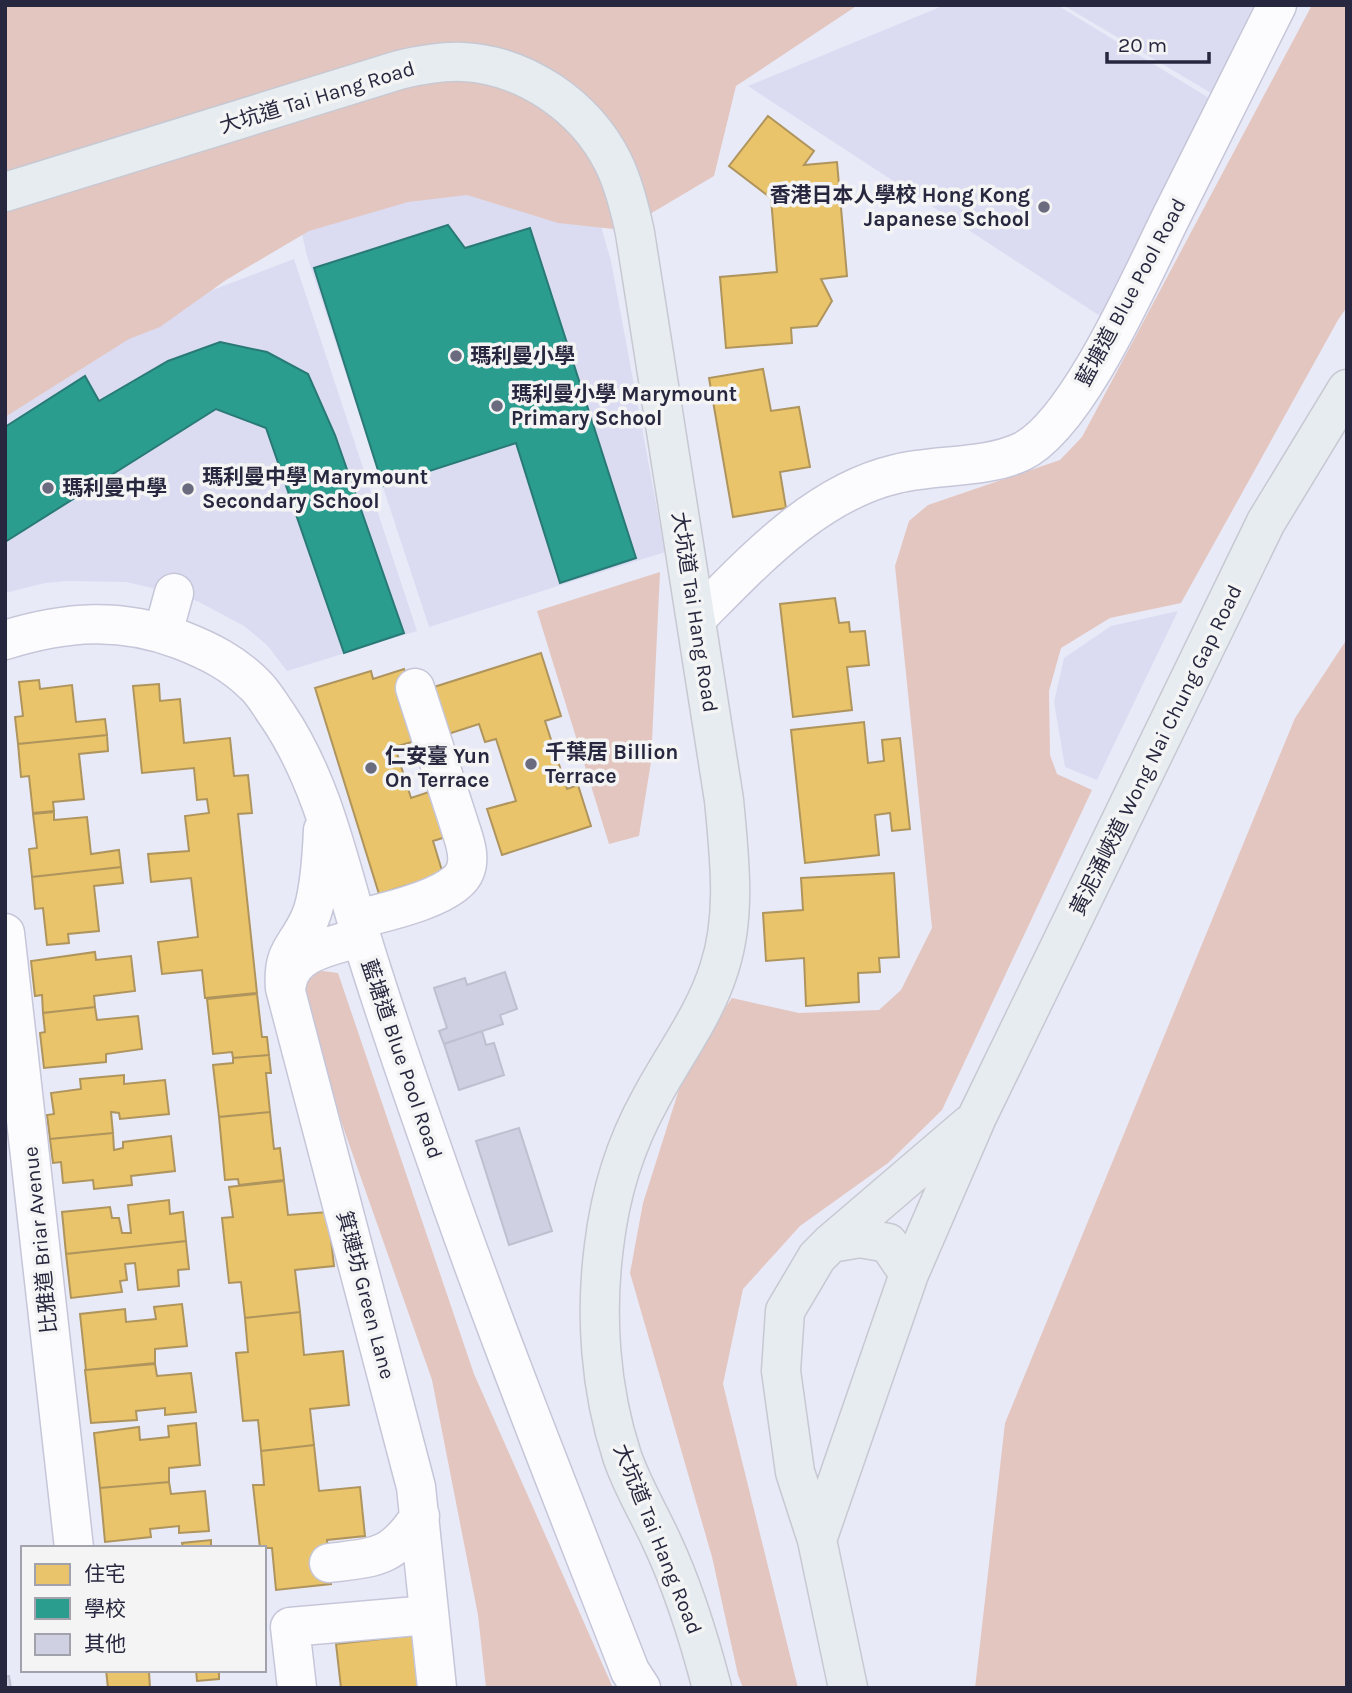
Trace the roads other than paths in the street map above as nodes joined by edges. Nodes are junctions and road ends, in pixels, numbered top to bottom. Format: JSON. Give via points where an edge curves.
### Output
{"nodes":[{"id":1,"x":1277,"y":5,"type":"edge"},
{"id":2,"x":5,"y":192,"type":"edge"},
{"id":3,"x":1347,"y":389,"type":"edge"},
{"id":4,"x":174,"y":593,"type":"dead end"},
{"id":5,"x":697,"y":618,"type":"junction"},
{"id":6,"x":163,"y":633,"type":"junction"},
{"id":7,"x":5,"y":640,"type":"edge"},
{"id":8,"x":415,"y":688,"type":"dead end"},
{"id":9,"x":323,"y":810,"type":"junction"},
{"id":10,"x":359,"y":928,"type":"junction"},
{"id":11,"x":5,"y":933,"type":"edge"},
{"id":12,"x":287,"y":1000,"type":"junction"},
{"id":13,"x":977,"y":1117,"type":"junction"},
{"id":14,"x":831,"y":1243,"type":"junction"},
{"id":15,"x":909,"y":1274,"type":"junction"},
{"id":16,"x":421,"y":1516,"type":"junction"},
{"id":17,"x":817,"y":1540,"type":"junction"},
{"id":18,"x":74,"y":1546,"type":"edge"},
{"id":19,"x":329,"y":1563,"type":"dead end"},
{"id":20,"x":423,"y":1600,"type":"junction"},
{"id":21,"x":297,"y":1688,"type":"edge"},
{"id":22,"x":437,"y":1688,"type":"edge"},
{"id":23,"x":641,"y":1688,"type":"edge"},
{"id":24,"x":712,"y":1688,"type":"edge"},
{"id":25,"x":848,"y":1688,"type":"edge"}],
"edges":[{"from":1,"to":5,"type":"street","name":"藍塘道 Blue Pool Road","via":[[1098,362],[1060,418],[1021,452],[864,483],[778,541]]},
{"from":2,"to":5,"type":"main road","name":"大坑道 Tai Hang Road","via":[[419,65],[479,64],[514,72],[540,85],[579,116],[602,143],[622,182]]},
{"from":3,"to":13,"type":"main road","name":"黃泥涌峽道 Wong Nai Chung Gap Road","via":[[1266,522]]},
{"from":4,"to":6,"type":"street"},
{"from":5,"to":24,"type":"main road","name":"大坑道 Tai Hang Road","via":[[724,800],[729,906],[726,942],[704,1007],[651,1097],[622,1161],[604,1245],[601,1333],[604,1378],[622,1455],[679,1581]]},
{"from":6,"to":7,"type":"street","name":"藍塘道 Blue Pool Road","via":[[111,623],[60,626]]},
{"from":6,"to":9,"type":"street","name":"藍塘道 Blue Pool Road","via":[[269,674]]},
{"from":8,"to":10,"type":"street","via":[[463,833],[465,872],[436,895]]},
{"from":9,"to":10,"type":"street","name":"藍塘道 Blue Pool Road"},
{"from":9,"to":12,"type":"street","name":"箕璉坊 Green Lane","via":[[311,917],[285,964]]},
{"from":10,"to":12,"type":"street","name":"箕璉坊 Green Lane","via":[[296,962],[288,978]]},
{"from":10,"to":23,"type":"street","name":"藍塘道 Blue Pool Road","via":[[486,1300],[630,1671]]},
{"from":11,"to":18,"type":"street","name":"比雅道 Briar Avenue"},
{"from":12,"to":16,"type":"street","name":"箕璉坊 Green Lane"},
{"from":13,"to":14,"type":"main road","name":"黃泥涌峽道 Wong Nai Chung Gap Road"},
{"from":13,"to":15,"type":"main road","name":"黃泥涌峽道 Wong Nai Chung Gap Road"},
{"from":14,"to":15,"type":"main road","via":[[860,1238],[888,1243]]},
{"from":14,"to":17,"type":"main road","name":"黃泥涌峽道 Wong Nai Chung Gap Road","via":[[817,1257],[785,1311],[781,1371],[795,1472]]},
{"from":15,"to":17,"type":"main road","name":"黃泥涌峽道 Wong Nai Chung Gap Road"},
{"from":16,"to":19,"type":"street","via":[[398,1545],[385,1553]]},
{"from":16,"to":20,"type":"street","name":"箕璉坊 Green Lane"},
{"from":17,"to":25,"type":"main road","name":"黃泥涌峽道 Wong Nai Chung Gap Road"},
{"from":20,"to":21,"type":"street","via":[[290,1626]]},
{"from":20,"to":22,"type":"street","name":"箕璉坊 Green Lane"}]}
